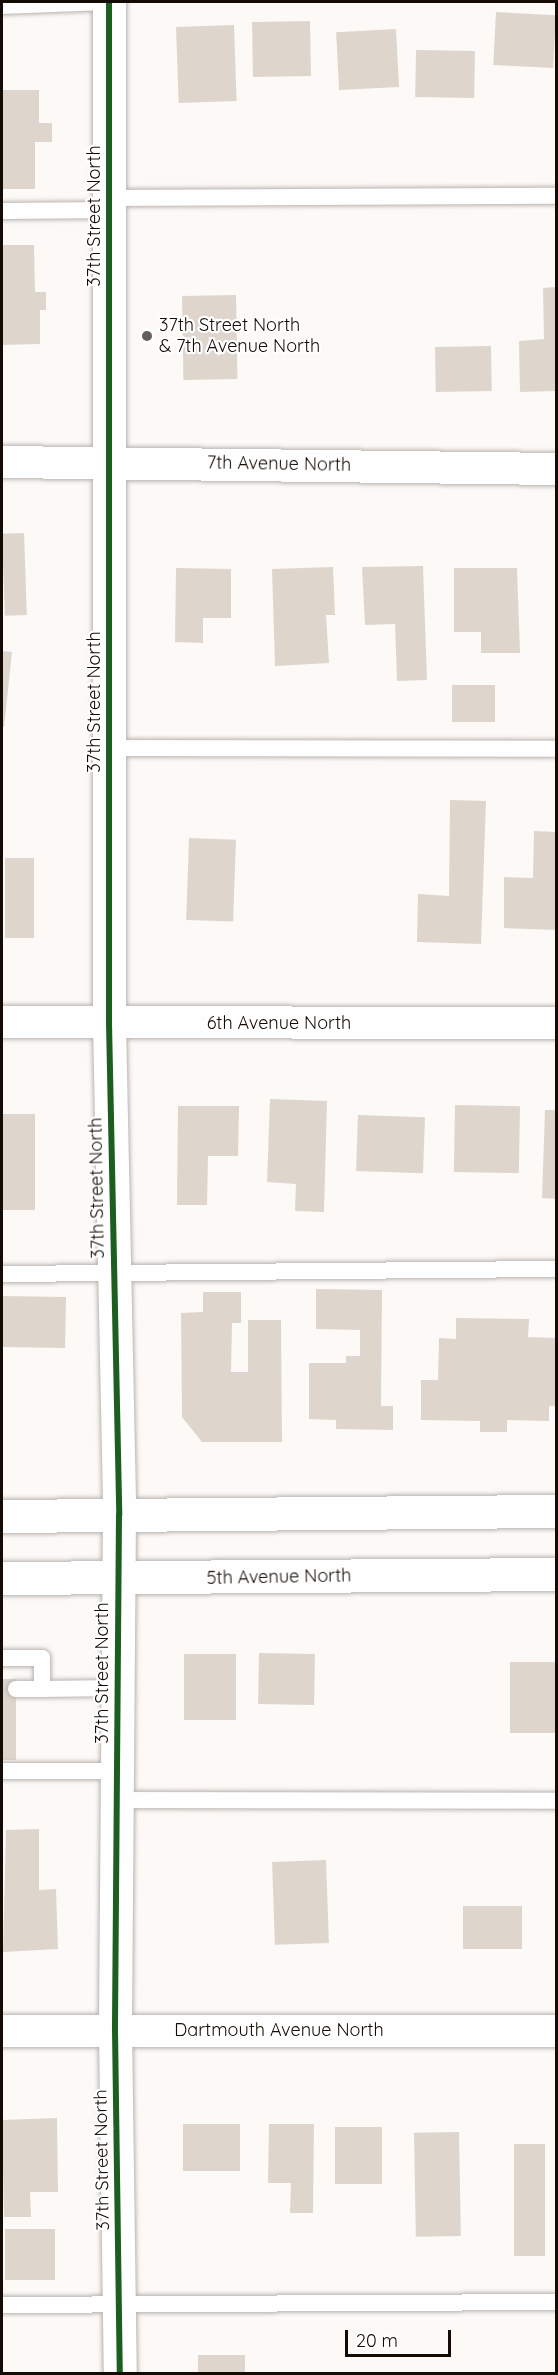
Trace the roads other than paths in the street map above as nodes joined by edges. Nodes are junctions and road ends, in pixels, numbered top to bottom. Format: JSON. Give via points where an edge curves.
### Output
{"nodes":[{"id":1,"x":104,"y":2,"type":"edge"},
{"id":2,"x":109,"y":2,"type":"edge"},
{"id":3,"x":21,"y":3,"type":"edge"},
{"id":4,"x":2,"y":6,"type":"edge"},
{"id":5,"x":556,"y":196,"type":"edge"},
{"id":6,"x":109,"y":204,"type":"junction"},
{"id":7,"x":2,"y":211,"type":"edge"},
{"id":8,"x":2,"y":462,"type":"edge"},
{"id":9,"x":109,"y":462,"type":"junction"},
{"id":10,"x":556,"y":469,"type":"edge"},
{"id":11,"x":109,"y":748,"type":"junction"},
{"id":12,"x":556,"y":749,"type":"edge"},
{"id":13,"x":2,"y":1022,"type":"edge"},
{"id":14,"x":109,"y":1023,"type":"junction"},
{"id":15,"x":556,"y":1023,"type":"edge"},
{"id":16,"x":556,"y":1269,"type":"edge"},
{"id":17,"x":114,"y":1273,"type":"junction"},
{"id":18,"x":2,"y":1274,"type":"edge"},
{"id":19,"x":556,"y":1511,"type":"edge"},
{"id":20,"x":2,"y":1515,"type":"edge"},
{"id":21,"x":119,"y":1515,"type":"junction"},
{"id":22,"x":556,"y":1574,"type":"edge"},
{"id":23,"x":2,"y":1578,"type":"edge"},
{"id":24,"x":118,"y":1578,"type":"junction"},
{"id":25,"x":2,"y":1658,"type":"edge"},
{"id":26,"x":117,"y":1688,"type":"junction"},
{"id":27,"x":16,"y":1689,"type":"dead end"},
{"id":28,"x":42,"y":1689,"type":"junction"},
{"id":29,"x":2,"y":1771,"type":"edge"},
{"id":30,"x":116,"y":1786,"type":"junction"},
{"id":31,"x":556,"y":1801,"type":"edge"},
{"id":32,"x":115,"y":2030,"type":"junction"},
{"id":33,"x":2,"y":2031,"type":"edge"},
{"id":34,"x":556,"y":2031,"type":"edge"},
{"id":35,"x":556,"y":2302,"type":"edge"},
{"id":36,"x":2,"y":2305,"type":"edge"},
{"id":37,"x":119,"y":2305,"type":"junction"},
{"id":38,"x":120,"y":2373,"type":"edge"}],
"edges":[{"from":1,"to":3,"type":"lane"},
{"from":2,"to":6,"type":"street","name":"37th Street North"},
{"from":3,"to":4,"type":"lane"},
{"from":5,"to":6,"type":"lane"},
{"from":6,"to":7,"type":"lane"},
{"from":6,"to":9,"type":"street","name":"37th Street North"},
{"from":8,"to":9,"type":"street","name":"7th Avenue North"},
{"from":9,"to":10,"type":"street","name":"7th Avenue North"},
{"from":9,"to":11,"type":"street","name":"37th Street North"},
{"from":11,"to":12,"type":"lane"},
{"from":11,"to":14,"type":"street","name":"37th Street North"},
{"from":13,"to":14,"type":"street","name":"6th Avenue North"},
{"from":14,"to":15,"type":"street","name":"6th Avenue North"},
{"from":14,"to":17,"type":"street","name":"37th Street North"},
{"from":16,"to":17,"type":"lane"},
{"from":17,"to":18,"type":"lane"},
{"from":17,"to":21,"type":"street","name":"37th Street North"},
{"from":19,"to":21,"type":"street"},
{"from":20,"to":21,"type":"street"},
{"from":21,"to":24,"type":"street","name":"37th Street North"},
{"from":22,"to":24,"type":"street","name":"5th Avenue North"},
{"from":23,"to":24,"type":"street","name":"5th Avenue North"},
{"from":24,"to":26,"type":"street","name":"37th Street North"},
{"from":25,"to":28,"type":"lane","via":[[42,1658]]},
{"from":26,"to":28,"type":"lane"},
{"from":26,"to":30,"type":"street","name":"37th Street North"},
{"from":27,"to":28,"type":"lane"},
{"from":29,"to":30,"type":"lane"},
{"from":30,"to":31,"type":"lane"},
{"from":30,"to":32,"type":"street","name":"37th Street North"},
{"from":32,"to":33,"type":"street","name":"Dartmouth Avenue North"},
{"from":32,"to":34,"type":"street","name":"Dartmouth Avenue North"},
{"from":32,"to":37,"type":"street","name":"37th Street North"},
{"from":35,"to":37,"type":"lane"},
{"from":36,"to":37,"type":"lane"},
{"from":37,"to":38,"type":"street","name":"37th Street North"}]}
